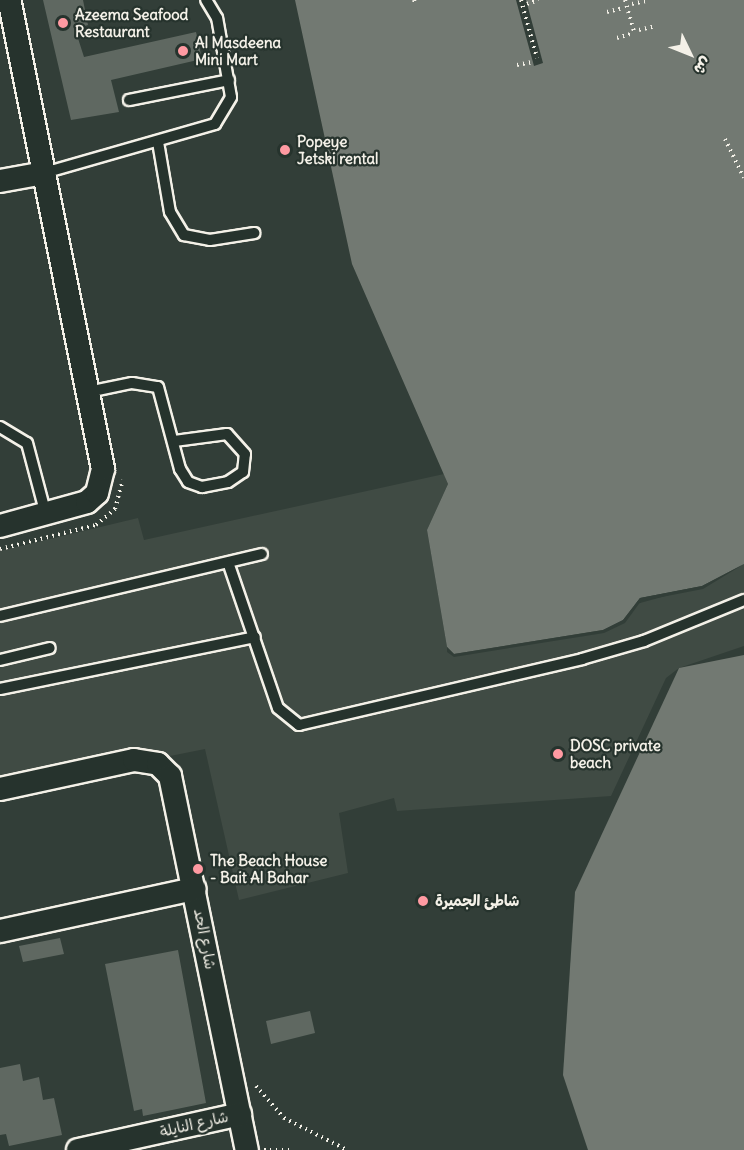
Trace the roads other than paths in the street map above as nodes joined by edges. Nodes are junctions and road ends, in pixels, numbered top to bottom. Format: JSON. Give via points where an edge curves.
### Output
{"nodes":[{"id":1,"x":9,"y":0,"type":"edge"},
{"id":2,"x":206,"y":0,"type":"edge"},
{"id":3,"x":229,"y":80,"type":"junction"},
{"id":4,"x":129,"y":100,"type":"dead end"},
{"id":5,"x":158,"y":142,"type":"junction"},
{"id":6,"x":44,"y":173,"type":"junction"},
{"id":7,"x":0,"y":182,"type":"edge"},
{"id":8,"x":254,"y":233,"type":"dead end"},
{"id":9,"x":88,"y":392,"type":"junction"},
{"id":10,"x":0,"y":427,"type":"edge"},
{"id":11,"x":174,"y":441,"type":"junction"},
{"id":12,"x":46,"y":515,"type":"junction"},
{"id":13,"x":0,"y":526,"type":"edge"},
{"id":14,"x":262,"y":554,"type":"dead end"},
{"id":15,"x":229,"y":565,"type":"junction"},
{"id":16,"x":744,"y":600,"type":"edge"},
{"id":17,"x":0,"y":616,"type":"edge"},
{"id":18,"x":255,"y":637,"type":"junction"},
{"id":19,"x":50,"y":648,"type":"dead end"},
{"id":20,"x":0,"y":660,"type":"edge"},
{"id":21,"x":0,"y":688,"type":"edge"},
{"id":22,"x":0,"y":789,"type":"edge"},
{"id":23,"x":195,"y":889,"type":"junction"},
{"id":24,"x":0,"y":931,"type":"edge"},
{"id":25,"x":240,"y":1114,"type":"junction"},
{"id":26,"x":78,"y":1150,"type":"edge"},
{"id":27,"x":248,"y":1150,"type":"edge"}],
"edges":[{"from":1,"to":6,"type":"street"},
{"from":2,"to":3,"type":"lane","via":[[217,18]]},
{"from":3,"to":4,"type":"lane"},
{"from":3,"to":5,"type":"lane","via":[[231,97],[215,124]]},
{"from":5,"to":6,"type":"lane"},
{"from":5,"to":8,"type":"lane","via":[[170,212],[184,235],[210,240]]},
{"from":6,"to":7,"type":"street"},
{"from":6,"to":9,"type":"street"},
{"from":9,"to":11,"type":"lane","via":[[132,383],[158,387]]},
{"from":9,"to":12,"type":"street","via":[[102,481],[87,502]]},
{"from":10,"to":12,"type":"lane","via":[[27,443]]},
{"from":11,"to":11,"type":"lane","via":[[180,469],[194,485],[228,482],[243,472],[245,454],[227,434]]},
{"from":12,"to":13,"type":"street"},
{"from":14,"to":15,"type":"lane"},
{"from":15,"to":17,"type":"lane"},
{"from":15,"to":18,"type":"lane"},
{"from":16,"to":18,"type":"lane","via":[[592,656],[299,725],[278,708]]},
{"from":18,"to":21,"type":"lane"},
{"from":19,"to":20,"type":"lane"},
{"from":22,"to":23,"type":"street","via":[[134,760],[158,764],[174,784]]},
{"from":23,"to":24,"type":"street","name":"شارع الحد"},
{"from":23,"to":25,"type":"street","name":"شارع الحد"},
{"from":25,"to":26,"type":"street","name":"شارع النايلة"},
{"from":25,"to":27,"type":"street","name":"شارع الحد"}]}
